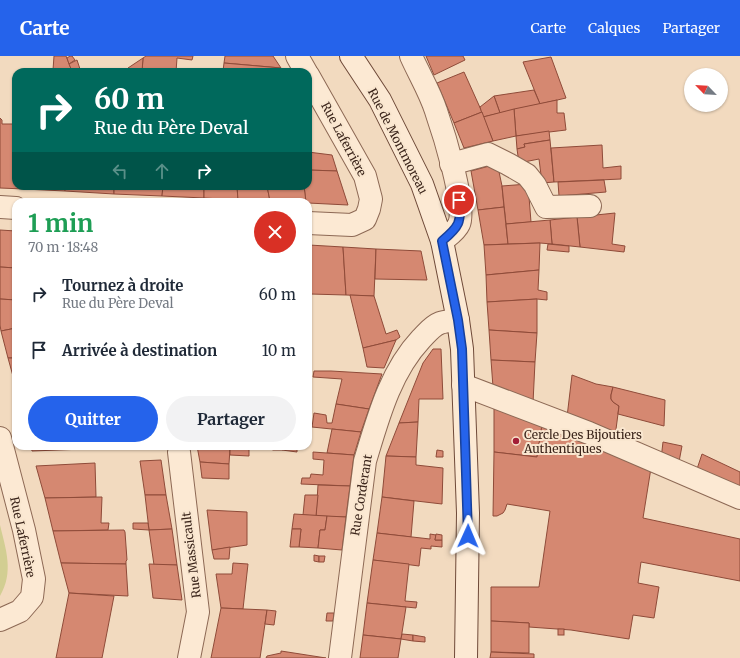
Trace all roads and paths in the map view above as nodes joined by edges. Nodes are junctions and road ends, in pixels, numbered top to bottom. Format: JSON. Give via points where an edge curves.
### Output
{"nodes":[{"id":1,"x":297,"y":56,"type":"edge"},
{"id":2,"x":351,"y":56,"type":"edge"},
{"id":3,"x":411,"y":56,"type":"edge"},
{"id":4,"x":304,"y":68,"type":"edge"},
{"id":5,"x":312,"y":82,"type":"edge"},
{"id":6,"x":451,"y":164,"type":"junction"},
{"id":7,"x":590,"y":206,"type":"dead end"},
{"id":8,"x":0,"y":207,"type":"edge"},
{"id":9,"x":12,"y":208,"type":"edge"},
{"id":10,"x":312,"y":223,"type":"edge"},
{"id":11,"x":442,"y":241,"type":"junction"},
{"id":12,"x":458,"y":320,"type":"junction"},
{"id":13,"x":464,"y":385,"type":"junction"},
{"id":14,"x":0,"y":438,"type":"edge"},
{"id":15,"x":179,"y":452,"type":"dead end"},
{"id":16,"x":740,"y":498,"type":"edge"},
{"id":17,"x":0,"y":620,"type":"edge"},
{"id":18,"x":189,"y":658,"type":"edge"},
{"id":19,"x":340,"y":658,"type":"edge"},
{"id":20,"x":466,"y":658,"type":"edge"}],
"edges":[{"from":1,"to":4,"type":"street"},
{"from":2,"to":11,"type":"street","name":"Rue de Montmoreau","via":[[380,100],[422,184]]},
{"from":3,"to":6,"type":"street","via":[[436,110]]},
{"from":5,"to":10,"type":"street","name":"Rue Laferrière","via":[[365,176],[371,199],[365,219],[352,225]]},
{"from":6,"to":7,"type":"street","via":[[488,154],[527,175],[546,207]]},
{"from":6,"to":11,"type":"street","via":[[458,186],[461,214],[459,224]]},
{"from":8,"to":9,"type":"street"},
{"from":11,"to":12,"type":"street","name":"Rue de Montmoreau"},
{"from":12,"to":13,"type":"street","name":"Rue de Montmoreau"},
{"from":12,"to":19,"type":"street","name":"Rue Corderant","via":[[441,322],[430,329],[412,349],[394,378],[375,430],[365,461]]},
{"from":13,"to":16,"type":"street","via":[[588,433]]},
{"from":13,"to":20,"type":"street","name":"Rue de Montmoreau","via":[[468,513]]},
{"from":14,"to":17,"type":"street","name":"Rue Laferrière","via":[[34,579],[32,598],[20,611]]},
{"from":15,"to":18,"type":"street","name":"Rue Massicault","via":[[198,612]]}]}
